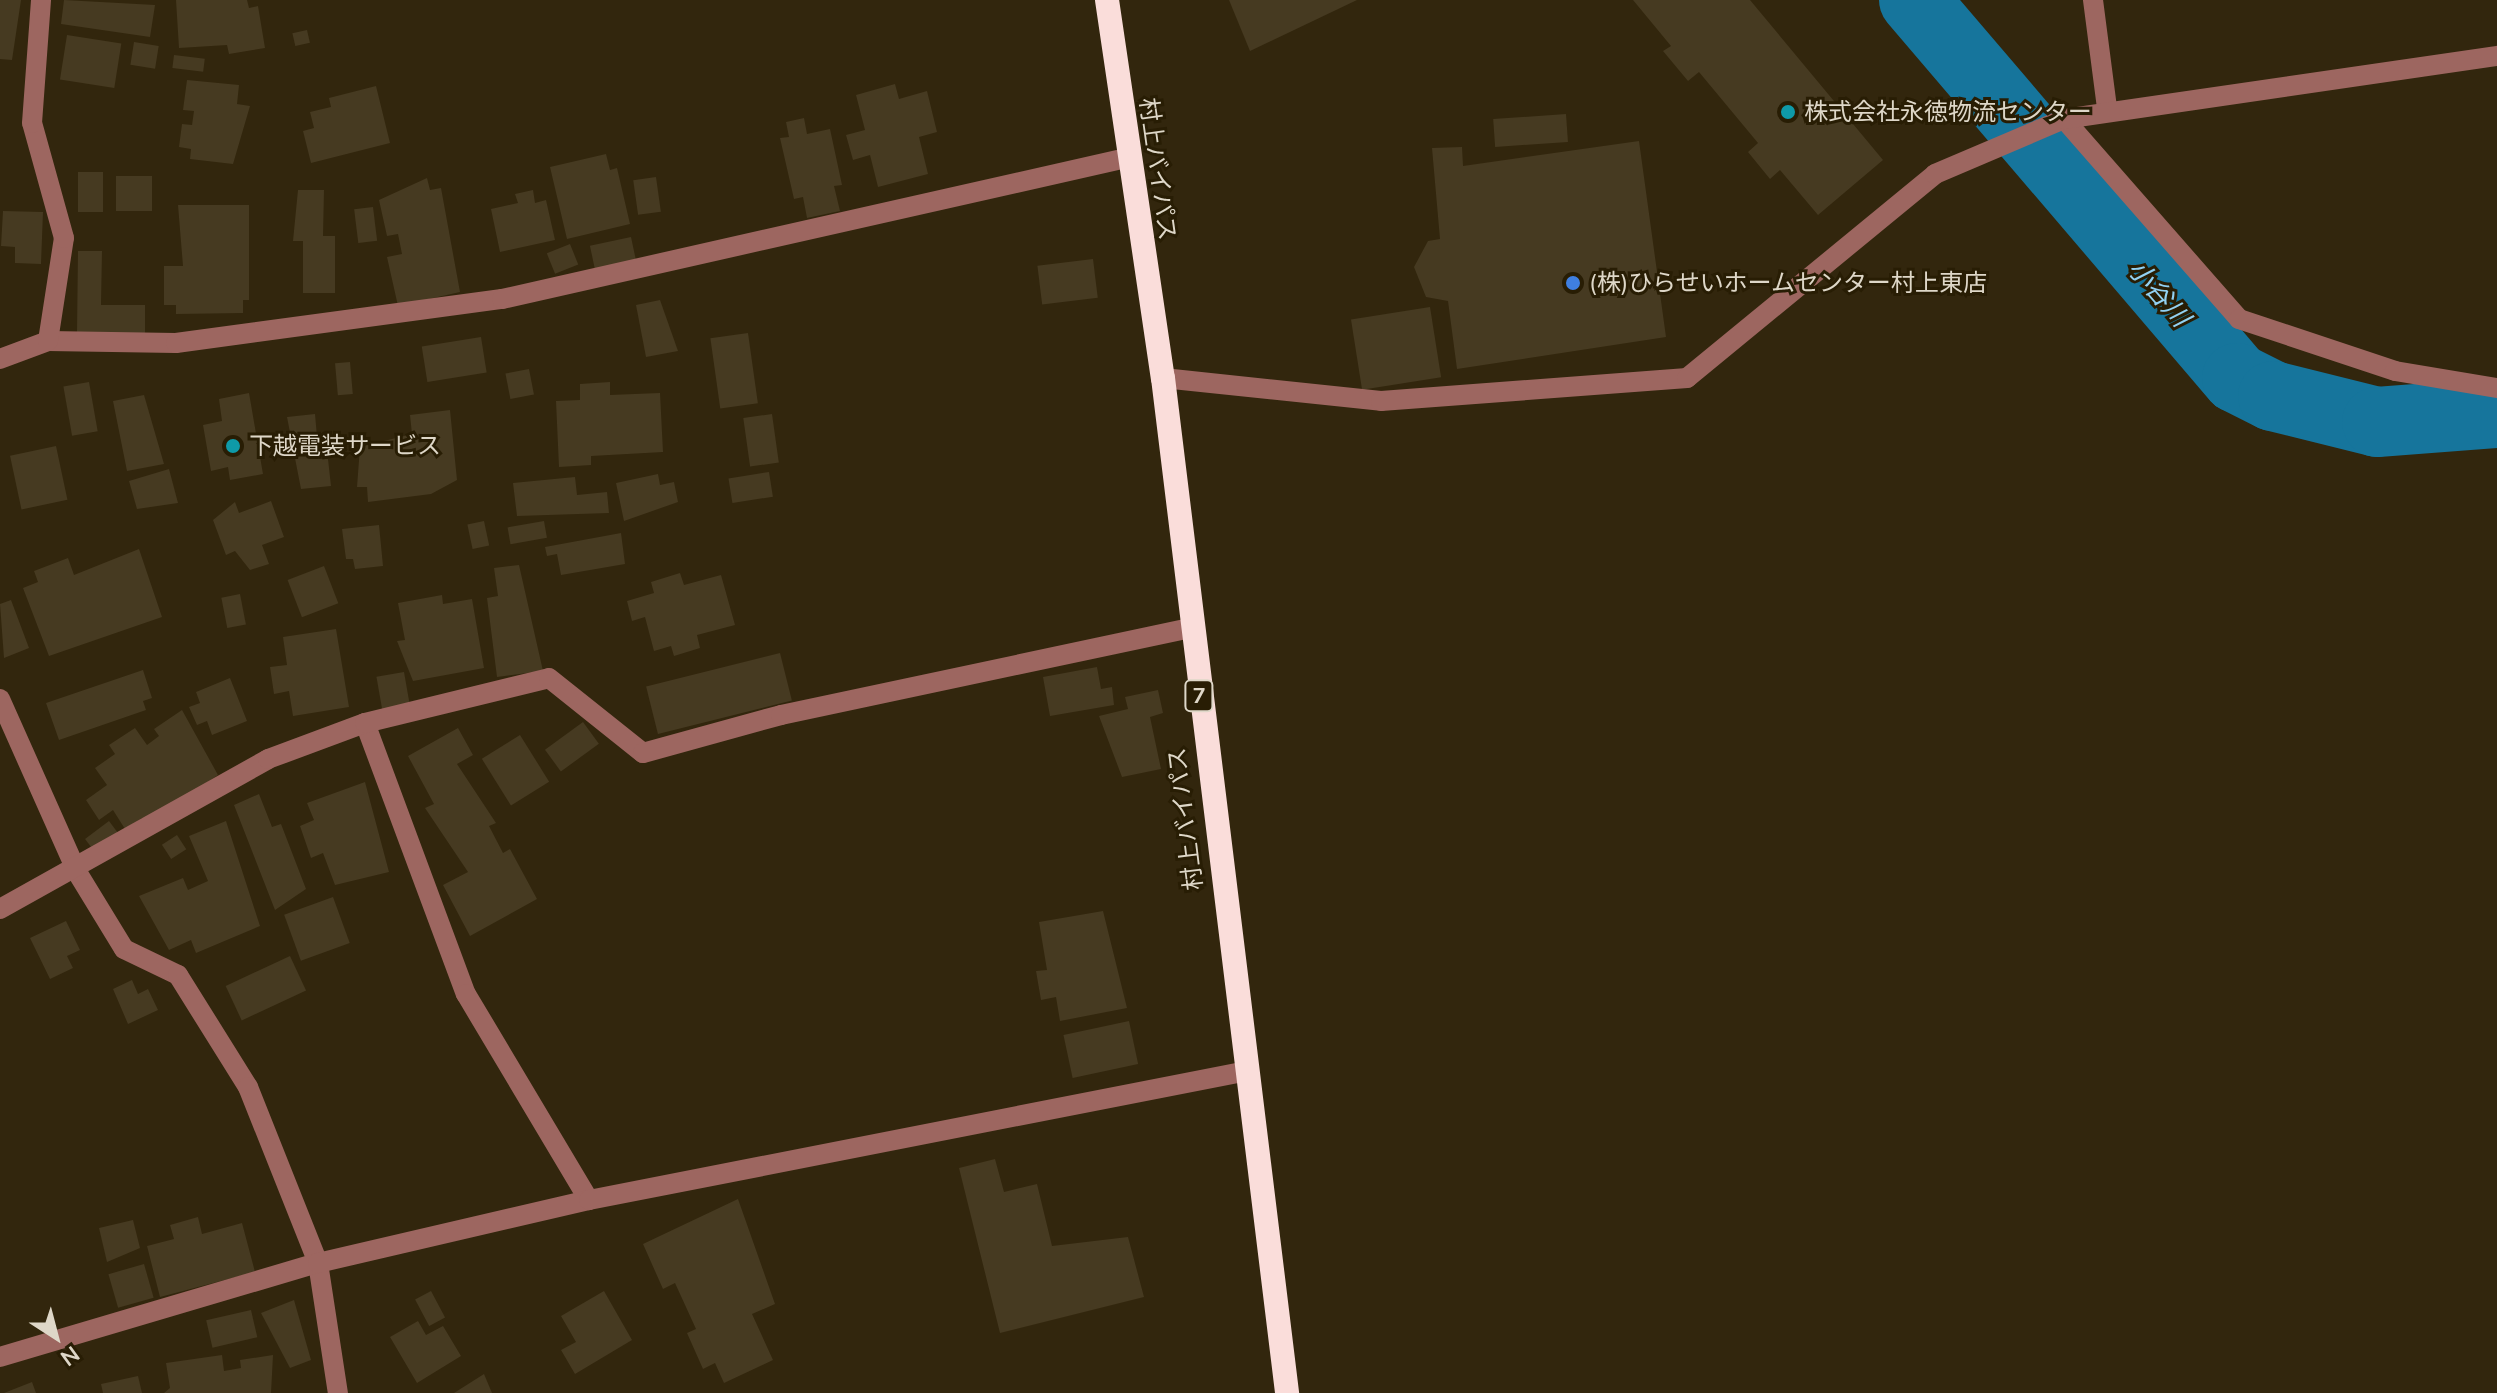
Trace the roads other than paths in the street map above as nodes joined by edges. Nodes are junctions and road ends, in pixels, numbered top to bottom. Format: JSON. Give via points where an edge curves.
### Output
{"nodes":[{"id":1,"x":41,"y":0,"type":"edge"},
{"id":2,"x":1107,"y":0,"type":"edge"},
{"id":3,"x":2093,"y":0,"type":"edge"},
{"id":4,"x":2497,"y":56,"type":"edge"},
{"id":5,"x":2107,"y":108,"type":"junction"},
{"id":6,"x":2064,"y":119,"type":"junction"},
{"id":7,"x":1126,"y":158,"type":"junction"},
{"id":8,"x":48,"y":341,"type":"junction"},
{"id":9,"x":0,"y":359,"type":"edge"},
{"id":10,"x":1163,"y":378,"type":"junction"},
{"id":11,"x":2497,"y":388,"type":"edge"},
{"id":12,"x":1191,"y":628,"type":"junction"},
{"id":13,"x":0,"y":699,"type":"edge"},
{"id":14,"x":365,"y":723,"type":"junction"},
{"id":15,"x":77,"y":872,"type":"junction"},
{"id":16,"x":0,"y":909,"type":"edge"},
{"id":17,"x":1242,"y":1072,"type":"junction"},
{"id":18,"x":589,"y":1200,"type":"junction"},
{"id":19,"x":318,"y":1263,"type":"junction"},
{"id":20,"x":0,"y":1357,"type":"edge"},
{"id":21,"x":338,"y":1393,"type":"edge"},
{"id":22,"x":1287,"y":1393,"type":"edge"}],
"edges":[{"from":1,"to":8,"type":"street","via":[[32,123],[64,238]]},
{"from":2,"to":7,"type":"highway","name":"村上バイパス","number":"7"},
{"from":3,"to":5,"type":"street"},
{"from":4,"to":5,"type":"street"},
{"from":5,"to":6,"type":"street"},
{"from":6,"to":10,"type":"street","via":[[1935,174],[1687,378],[1381,401]]},
{"from":6,"to":11,"type":"street","via":[[2239,319],[2395,371]]},
{"from":7,"to":8,"type":"street","via":[[502,299],[176,343]]},
{"from":7,"to":10,"type":"highway","name":"村上バイパス","number":"7"},
{"from":8,"to":9,"type":"street"},
{"from":10,"to":12,"type":"highway","name":"村上バイパス","number":"7"},
{"from":12,"to":14,"type":"street","via":[[781,715],[643,753],[549,678]]},
{"from":12,"to":17,"type":"highway","name":"村上バイパス","number":"7"},
{"from":13,"to":15,"type":"street"},
{"from":14,"to":15,"type":"street","via":[[268,759]]},
{"from":14,"to":18,"type":"street","via":[[466,994]]},
{"from":15,"to":16,"type":"street"},
{"from":15,"to":19,"type":"street","via":[[124,949],[178,975],[214,1024],[248,1087]]},
{"from":17,"to":18,"type":"street"},
{"from":17,"to":22,"type":"highway","name":"村上バイパス","number":"7"},
{"from":18,"to":19,"type":"street"},
{"from":19,"to":20,"type":"street"},
{"from":19,"to":21,"type":"street"}]}
